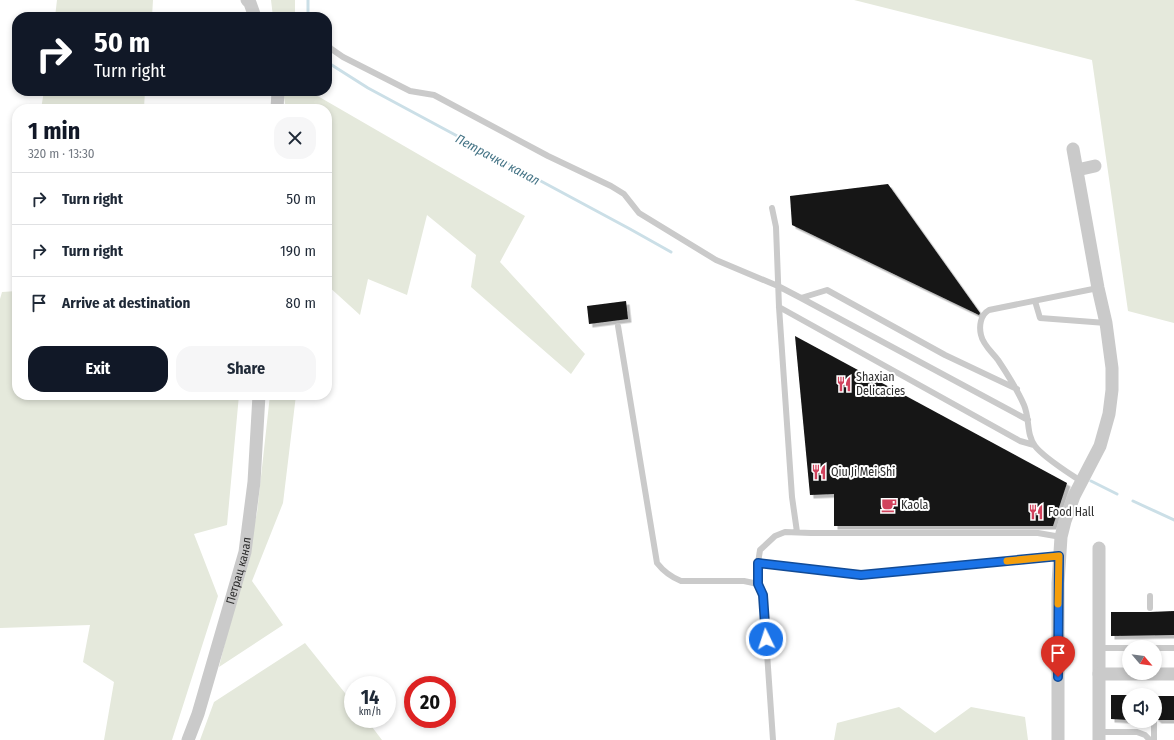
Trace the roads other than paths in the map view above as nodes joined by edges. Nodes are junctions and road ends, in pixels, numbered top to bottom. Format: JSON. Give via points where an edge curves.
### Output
{"nodes":[{"id":1,"x":247,"y":0,"type":"edge"},
{"id":2,"x":254,"y":12,"type":"edge"},
{"id":3,"x":332,"y":49,"type":"edge"},
{"id":4,"x":1073,"y":148,"type":"dead end"},
{"id":5,"x":1095,"y":166,"type":"dead end"},
{"id":6,"x":1077,"y":170,"type":"junction"},
{"id":7,"x":772,"y":208,"type":"dead end"},
{"id":8,"x":778,"y":286,"type":"junction"},
{"id":9,"x":1098,"y":288,"type":"junction"},
{"id":10,"x":801,"y":298,"type":"junction"},
{"id":11,"x":1034,"y":302,"type":"junction"},
{"id":12,"x":779,"y":307,"type":"junction"},
{"id":13,"x":1106,"y":323,"type":"junction"},
{"id":14,"x":618,"y":326,"type":"dead end"},
{"id":15,"x":1017,"y":389,"type":"junction"},
{"id":16,"x":259,"y":400,"type":"edge"},
{"id":17,"x":1028,"y":420,"type":"junction"},
{"id":18,"x":1034,"y":445,"type":"junction"},
{"id":19,"x":1082,"y":482,"type":"junction"},
{"id":20,"x":797,"y":532,"type":"junction"},
{"id":21,"x":1061,"y":537,"type":"junction"},
{"id":22,"x":1099,"y":548,"type":"dead end"},
{"id":23,"x":1059,"y":556,"type":"junction"},
{"id":24,"x":758,"y":563,"type":"junction"},
{"id":25,"x":758,"y":584,"type":"junction"},
{"id":26,"x":1150,"y":596,"type":"dead end"},
{"id":27,"x":1150,"y":608,"type":"dead end"},
{"id":28,"x":1099,"y":648,"type":"junction"},
{"id":29,"x":1122,"y":648,"type":"edge"},
{"id":30,"x":1162,"y":648,"type":"edge"},
{"id":31,"x":1174,"y":648,"type":"edge"},
{"id":32,"x":1099,"y":674,"type":"junction"},
{"id":33,"x":1174,"y":674,"type":"edge"},
{"id":34,"x":1154,"y":728,"type":"edge"},
{"id":35,"x":1100,"y":736,"type":"edge"},
{"id":36,"x":188,"y":740,"type":"edge"},
{"id":37,"x":773,"y":740,"type":"edge"},
{"id":38,"x":1058,"y":740,"type":"edge"},
{"id":39,"x":1150,"y":740,"type":"edge"},
{"id":40,"x":1154,"y":740,"type":"edge"}],
"edges":[{"from":1,"to":2,"type":"street"},
{"from":3,"to":8,"type":"lane","via":[[410,91],[434,96],[611,186],[624,194],[639,213],[716,260]]},
{"from":4,"to":6,"type":"street"},
{"from":5,"to":6,"type":"street"},
{"from":6,"to":9,"type":"street"},
{"from":7,"to":8,"type":"lane","via":[[776,227]]},
{"from":8,"to":10,"type":"lane"},
{"from":8,"to":12,"type":"lane"},
{"from":9,"to":11,"type":"lane"},
{"from":9,"to":13,"type":"street"},
{"from":10,"to":15,"type":"lane","via":[[827,290],[945,354]]},
{"from":10,"to":17,"type":"lane"},
{"from":11,"to":13,"type":"lane","via":[[1040,318]]},
{"from":11,"to":15,"type":"lane","via":[[989,310],[981,321],[980,330],[984,343]]},
{"from":12,"to":18,"type":"lane","via":[[1020,441]]},
{"from":12,"to":20,"type":"lane","via":[[792,497]]},
{"from":13,"to":19,"type":"street","via":[[1112,368],[1109,414],[1100,446]]},
{"from":14,"to":25,"type":"lane","via":[[657,563],[673,578],[681,581],[744,581]]},
{"from":15,"to":17,"type":"lane"},
{"from":16,"to":36,"type":"street","name":"Петрац канал","via":[[254,482],[245,552],[198,714]]},
{"from":17,"to":18,"type":"lane","via":[[1030,438]]},
{"from":18,"to":19,"type":"lane"},
{"from":19,"to":21,"type":"street","via":[[1074,496]]},
{"from":20,"to":21,"type":"lane","via":[[1038,533]]},
{"from":20,"to":24,"type":"lane","via":[[785,532],[775,536],[760,550]]},
{"from":21,"to":23,"type":"street"},
{"from":22,"to":28,"type":"street"},
{"from":23,"to":24,"type":"lane","via":[[861,575]]},
{"from":23,"to":38,"type":"street"},
{"from":24,"to":25,"type":"lane"},
{"from":25,"to":37,"type":"lane","via":[[763,595]]},
{"from":26,"to":27,"type":"lane"},
{"from":28,"to":29,"type":"lane"},
{"from":28,"to":32,"type":"street"},
{"from":30,"to":31,"type":"lane"},
{"from":32,"to":33,"type":"street"},
{"from":32,"to":35,"type":"street"},
{"from":34,"to":40,"type":"lane"},
{"from":35,"to":39,"type":"lane","via":[[1137,732]]}]}
